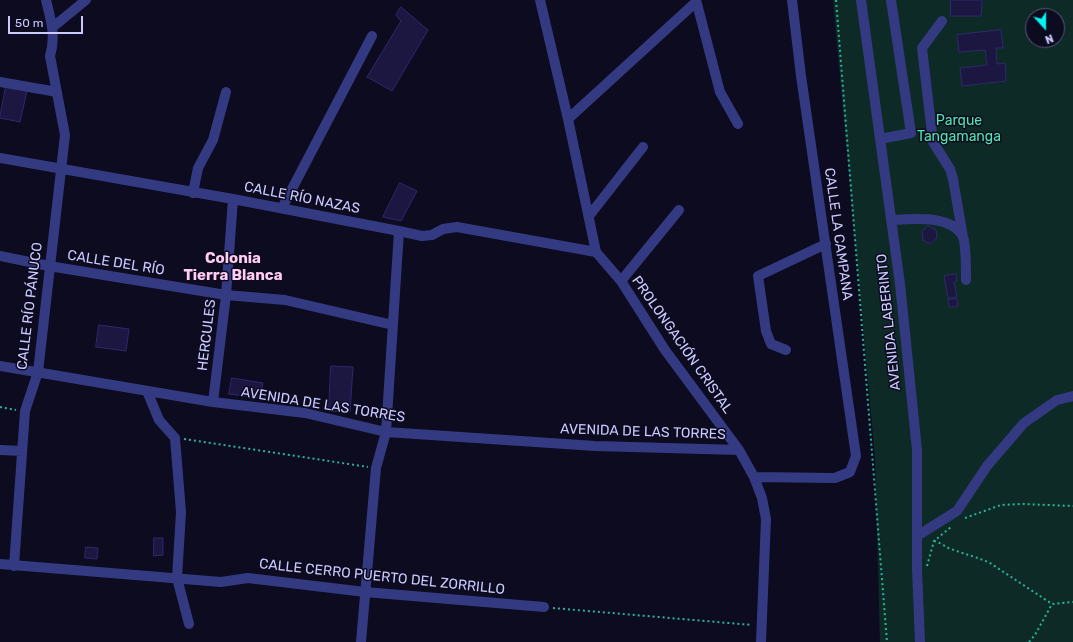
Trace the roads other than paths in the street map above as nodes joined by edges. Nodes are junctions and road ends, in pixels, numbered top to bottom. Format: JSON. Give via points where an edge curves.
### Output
{"nodes":[{"id":1,"x":46,"y":0,"type":"edge"},
{"id":2,"x":86,"y":0,"type":"edge"},
{"id":3,"x":540,"y":0,"type":"edge"},
{"id":4,"x":792,"y":0,"type":"edge"},
{"id":5,"x":860,"y":0,"type":"edge"},
{"id":6,"x":891,"y":0,"type":"edge"},
{"id":7,"x":696,"y":1,"type":"edge"},
{"id":8,"x":942,"y":21,"type":"dead end"},
{"id":9,"x":53,"y":27,"type":"junction"},
{"id":10,"x":372,"y":36,"type":"dead end"},
{"id":11,"x":0,"y":82,"type":"edge"},
{"id":12,"x":57,"y":92,"type":"junction"},
{"id":13,"x":226,"y":92,"type":"dead end"},
{"id":14,"x":568,"y":119,"type":"junction"},
{"id":15,"x":738,"y":124,"type":"dead end"},
{"id":16,"x":880,"y":139,"type":"junction"},
{"id":17,"x":643,"y":147,"type":"dead end"},
{"id":18,"x":0,"y":158,"type":"edge"},
{"id":19,"x":62,"y":168,"type":"junction"},
{"id":20,"x":193,"y":193,"type":"junction"},
{"id":21,"x":233,"y":199,"type":"junction"},
{"id":22,"x":958,"y":207,"type":"junction"},
{"id":23,"x":282,"y":208,"type":"junction"},
{"id":24,"x":679,"y":210,"type":"dead end"},
{"id":25,"x":589,"y":216,"type":"junction"},
{"id":26,"x":930,"y":219,"type":"junction"},
{"id":27,"x":891,"y":220,"type":"junction"},
{"id":28,"x":399,"y":231,"type":"junction"},
{"id":29,"x":963,"y":237,"type":"junction"},
{"id":30,"x":826,"y":244,"type":"junction"},
{"id":31,"x":596,"y":252,"type":"junction"},
{"id":32,"x":0,"y":256,"type":"edge"},
{"id":33,"x":49,"y":266,"type":"junction"},
{"id":34,"x":966,"y":280,"type":"dead end"},
{"id":35,"x":621,"y":281,"type":"junction"},
{"id":36,"x":226,"y":295,"type":"junction"},
{"id":37,"x":393,"y":325,"type":"junction"},
{"id":38,"x":786,"y":350,"type":"dead end"},
{"id":39,"x":0,"y":366,"type":"edge"},
{"id":40,"x":38,"y":372,"type":"junction"},
{"id":41,"x":147,"y":391,"type":"junction"},
{"id":42,"x":1073,"y":396,"type":"edge"},
{"id":43,"x":213,"y":402,"type":"junction"},
{"id":44,"x":386,"y":432,"type":"junction"},
{"id":45,"x":0,"y":450,"type":"edge"},
{"id":46,"x":739,"y":450,"type":"junction"},
{"id":47,"x":22,"y":451,"type":"junction"},
{"id":48,"x":754,"y":477,"type":"junction"},
{"id":49,"x":917,"y":536,"type":"junction"},
{"id":50,"x":0,"y":564,"type":"edge"},
{"id":51,"x":14,"y":566,"type":"junction"},
{"id":52,"x":178,"y":578,"type":"junction"},
{"id":53,"x":365,"y":592,"type":"junction"},
{"id":54,"x":544,"y":607,"type":"road end"},
{"id":55,"x":189,"y":624,"type":"dead end"},
{"id":56,"x":361,"y":642,"type":"edge"},
{"id":57,"x":761,"y":642,"type":"edge"},
{"id":58,"x":920,"y":642,"type":"edge"}],
"edges":[{"from":1,"to":9,"type":"street","name":"CALLE RÍO PÁNUCO"},
{"from":2,"to":9,"type":"street"},
{"from":3,"to":14,"type":"street"},
{"from":4,"to":30,"type":"street","name":"CALLE LA CAMPANA","via":[[800,76]]},
{"from":5,"to":16,"type":"street","name":"AVENIDA LABERINTO"},
{"from":6,"to":16,"type":"street","via":[[911,133]]},
{"from":7,"to":14,"type":"street"},
{"from":7,"to":15,"type":"street","via":[[720,92]]},
{"from":8,"to":22,"type":"street","via":[[922,48],[934,142],[950,170]]},
{"from":9,"to":12,"type":"street","name":"CALLE RÍO PÁNUCO","via":[[50,56]]},
{"from":10,"to":23,"type":"street"},
{"from":11,"to":12,"type":"street"},
{"from":12,"to":19,"type":"street","name":"CALLE RÍO PÁNUCO","via":[[65,135]]},
{"from":13,"to":20,"type":"street","via":[[213,140],[198,168]]},
{"from":14,"to":25,"type":"street"},
{"from":16,"to":27,"type":"street","name":"AVENIDA LABERINTO"},
{"from":17,"to":25,"type":"street"},
{"from":18,"to":19,"type":"street","name":"CALLE RÍO NAZAS"},
{"from":19,"to":20,"type":"street","name":"CALLE RÍO NAZAS"},
{"from":19,"to":33,"type":"street","name":"CALLE RÍO PÁNUCO"},
{"from":20,"to":21,"type":"street","name":"CALLE RÍO NAZAS"},
{"from":21,"to":23,"type":"street","name":"CALLE RÍO NAZAS"},
{"from":21,"to":36,"type":"street","name":"HERCULES"},
{"from":22,"to":26,"type":"street","via":[[941,219]]},
{"from":22,"to":29,"type":"street"},
{"from":23,"to":28,"type":"street","name":"CALLE RÍO NAZAS"},
{"from":24,"to":35,"type":"street"},
{"from":25,"to":31,"type":"street"},
{"from":26,"to":27,"type":"street"},
{"from":26,"to":29,"type":"street","via":[[945,222]]},
{"from":27,"to":49,"type":"street","name":"AVENIDA LABERINTO","via":[[917,450]]},
{"from":28,"to":31,"type":"street","name":"CALLE RÍO NAZAS","via":[[422,236],[457,227]]},
{"from":28,"to":37,"type":"street"},
{"from":29,"to":34,"type":"street"},
{"from":30,"to":38,"type":"street","via":[[758,276],[766,331],[771,344]]},
{"from":30,"to":48,"type":"street","name":"CALLE LA CAMPANA","via":[[856,456],[850,472],[835,478]]},
{"from":31,"to":35,"type":"street","name":"PROLONGACIÓN CRISTAL"},
{"from":32,"to":33,"type":"street","name":"CALLE DEL RÍO"},
{"from":33,"to":36,"type":"street","name":"CALLE DEL RÍO"},
{"from":33,"to":40,"type":"street","name":"CALLE RÍO PÁNUCO"},
{"from":35,"to":46,"type":"street","name":"PROLONGACIÓN CRISTAL","via":[[665,350]]},
{"from":36,"to":37,"type":"street","name":"CALLE DEL RÍO","via":[[285,300]]},
{"from":36,"to":43,"type":"street","name":"HERCULES"},
{"from":37,"to":44,"type":"street"},
{"from":39,"to":40,"type":"street","name":"AVENIDA DE LAS TORRES"},
{"from":40,"to":41,"type":"street","name":"AVENIDA DE LAS TORRES"},
{"from":40,"to":47,"type":"street","name":"CALLE RÍO PÁNUCO","via":[[25,411]]},
{"from":41,"to":43,"type":"street","name":"AVENIDA DE LAS TORRES"},
{"from":41,"to":52,"type":"street","via":[[159,420],[175,438],[181,512]]},
{"from":42,"to":49,"type":"street","via":[[1057,400],[1024,423],[987,466],[958,511]]},
{"from":43,"to":44,"type":"street","name":"AVENIDA DE LAS TORRES","via":[[305,414]]},
{"from":44,"to":46,"type":"street","name":"AVENIDA DE LAS TORRES","via":[[595,446]]},
{"from":44,"to":53,"type":"street","via":[[376,468]]},
{"from":45,"to":47,"type":"street"},
{"from":46,"to":48,"type":"street","name":"PROLONGACIÓN CRISTAL"},
{"from":47,"to":51,"type":"street","name":"CALLE RÍO PÁNUCO"},
{"from":48,"to":57,"type":"street","name":"PROLONGACIÓN CRISTAL","via":[[766,519]]},
{"from":49,"to":58,"type":"street","name":"AVENIDA LABERINTO"},
{"from":50,"to":51,"type":"street","name":"CALLE CERRO PUERTO DEL ZORRILLO"},
{"from":51,"to":52,"type":"street","name":"CALLE CERRO PUERTO DEL ZORRILLO"},
{"from":52,"to":53,"type":"street","name":"CALLE CERRO PUERTO DEL ZORRILLO","via":[[221,582],[248,578]]},
{"from":52,"to":55,"type":"street"},
{"from":53,"to":54,"type":"street","name":"CALLE CERRO PUERTO DEL ZORRILLO"},
{"from":53,"to":56,"type":"street"}]}
